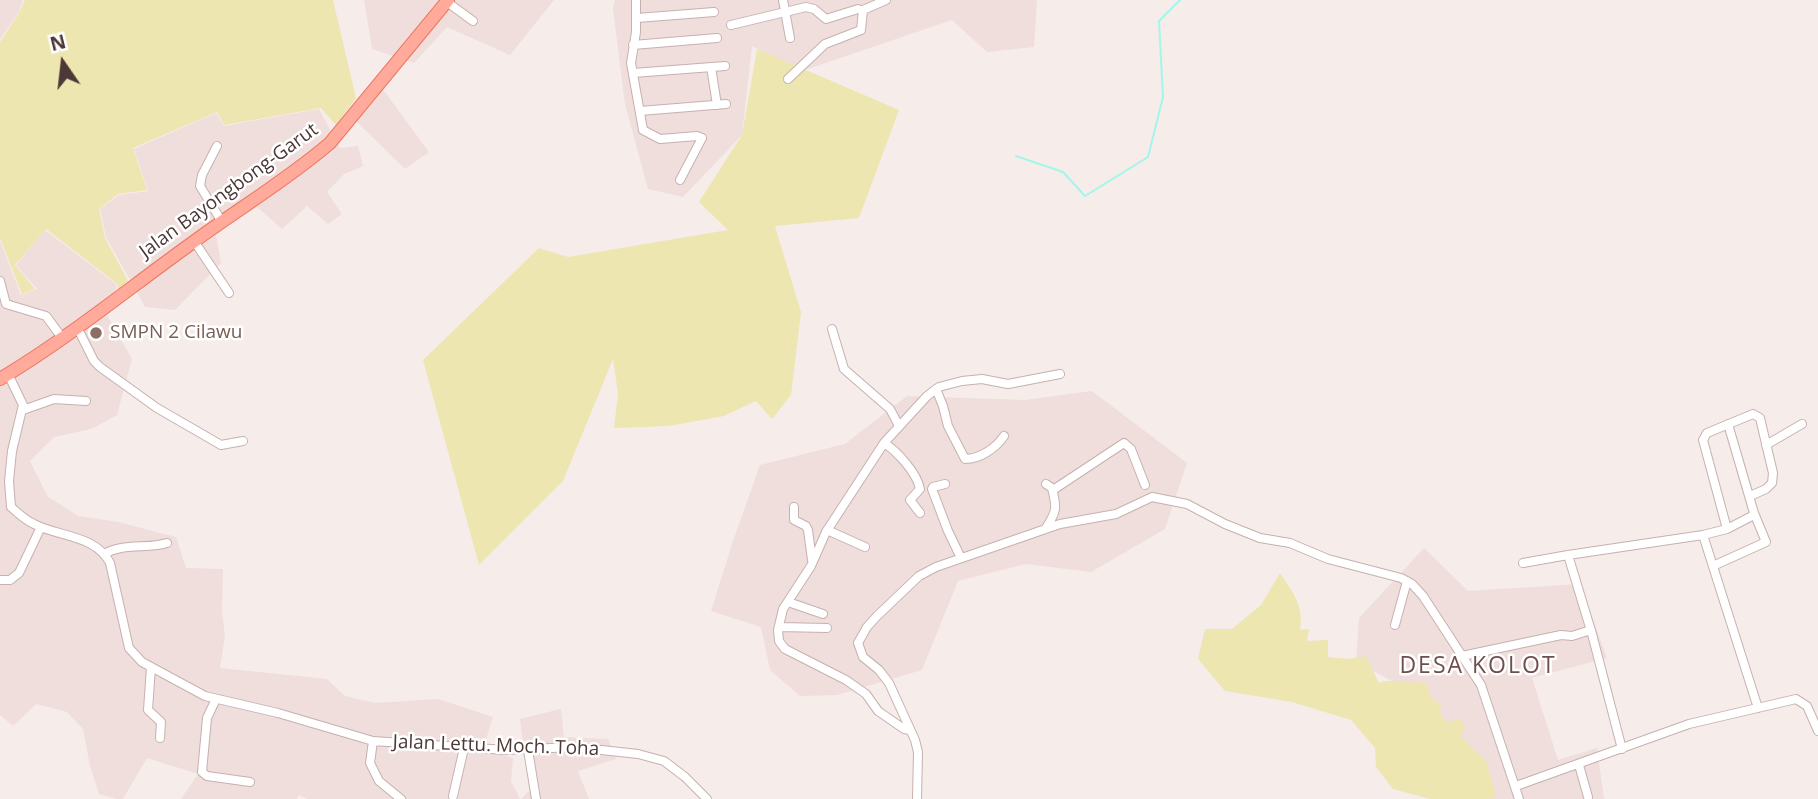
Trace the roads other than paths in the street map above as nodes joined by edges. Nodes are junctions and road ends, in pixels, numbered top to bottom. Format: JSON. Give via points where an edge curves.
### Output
{"nodes":[{"id":1,"x":636,"y":0,"type":"edge"},
{"id":2,"x":783,"y":0,"type":"edge"},
{"id":3,"x":886,"y":0,"type":"edge"},
{"id":4,"x":448,"y":1,"type":"edge"},
{"id":5,"x":858,"y":9,"type":"dead end"},
{"id":6,"x":714,"y":12,"type":"dead end"},
{"id":7,"x":785,"y":13,"type":"junction"},
{"id":8,"x":637,"y":18,"type":"junction"},
{"id":9,"x":473,"y":21,"type":"dead end"},
{"id":10,"x":731,"y":25,"type":"dead end"},
{"id":11,"x":717,"y":38,"type":"dead end"},
{"id":12,"x":790,"y":38,"type":"dead end"},
{"id":13,"x":633,"y":45,"type":"junction"},
{"id":14,"x":725,"y":66,"type":"dead end"},
{"id":15,"x":711,"y":67,"type":"junction"},
{"id":16,"x":633,"y":73,"type":"junction"},
{"id":17,"x":788,"y":79,"type":"dead end"},
{"id":18,"x":726,"y":104,"type":"dead end"},
{"id":19,"x":717,"y":105,"type":"junction"},
{"id":20,"x":640,"y":111,"type":"junction"},
{"id":21,"x":217,"y":146,"type":"dead end"},
{"id":22,"x":680,"y":180,"type":"dead end"},
{"id":23,"x":222,"y":222,"type":"junction"},
{"id":24,"x":194,"y":241,"type":"junction"},
{"id":25,"x":0,"y":281,"type":"edge"},
{"id":26,"x":229,"y":293,"type":"dead end"},
{"id":27,"x":77,"y":327,"type":"junction"},
{"id":28,"x":832,"y":328,"type":"dead end"},
{"id":29,"x":63,"y":340,"type":"junction"},
{"id":30,"x":1060,"y":374,"type":"dead end"},
{"id":31,"x":4,"y":377,"type":"edge"},
{"id":32,"x":936,"y":389,"type":"junction"},
{"id":33,"x":86,"y":401,"type":"dead end"},
{"id":34,"x":23,"y":410,"type":"junction"},
{"id":35,"x":1728,"y":424,"type":"junction"},
{"id":36,"x":1802,"y":424,"type":"dead end"},
{"id":37,"x":899,"y":425,"type":"junction"},
{"id":38,"x":1004,"y":436,"type":"dead end"},
{"id":39,"x":243,"y":441,"type":"dead end"},
{"id":40,"x":1766,"y":444,"type":"junction"},
{"id":41,"x":888,"y":445,"type":"junction"},
{"id":42,"x":945,"y":484,"type":"dead end"},
{"id":43,"x":1145,"y":485,"type":"dead end"},
{"id":44,"x":1750,"y":496,"type":"junction"},
{"id":45,"x":794,"y":507,"type":"dead end"},
{"id":46,"x":920,"y":513,"type":"dead end"},
{"id":47,"x":1754,"y":513,"type":"junction"},
{"id":48,"x":41,"y":527,"type":"junction"},
{"id":49,"x":1046,"y":528,"type":"junction"},
{"id":50,"x":1727,"y":529,"type":"junction"},
{"id":51,"x":830,"y":532,"type":"junction"},
{"id":52,"x":1703,"y":535,"type":"junction"},
{"id":53,"x":167,"y":543,"type":"dead end"},
{"id":54,"x":865,"y":547,"type":"dead end"},
{"id":55,"x":105,"y":554,"type":"junction"},
{"id":56,"x":1568,"y":555,"type":"junction"},
{"id":57,"x":961,"y":558,"type":"junction"},
{"id":58,"x":812,"y":563,"type":"junction"},
{"id":59,"x":1523,"y":563,"type":"dead end"},
{"id":60,"x":1713,"y":566,"type":"junction"},
{"id":61,"x":0,"y":580,"type":"edge"},
{"id":62,"x":1407,"y":581,"type":"junction"},
{"id":63,"x":791,"y":604,"type":"junction"},
{"id":64,"x":823,"y":614,"type":"dead end"},
{"id":65,"x":1395,"y":625,"type":"dead end"},
{"id":66,"x":781,"y":627,"type":"junction"},
{"id":67,"x":827,"y":628,"type":"dead end"},
{"id":68,"x":1591,"y":630,"type":"junction"},
{"id":69,"x":1462,"y":656,"type":"junction"},
{"id":70,"x":151,"y":667,"type":"junction"},
{"id":71,"x":216,"y":699,"type":"junction"},
{"id":72,"x":1758,"y":708,"type":"junction"},
{"id":73,"x":910,"y":730,"type":"junction"},
{"id":74,"x":1818,"y":732,"type":"edge"},
{"id":75,"x":160,"y":738,"type":"dead end"},
{"id":76,"x":373,"y":741,"type":"junction"},
{"id":77,"x":464,"y":748,"type":"junction"},
{"id":78,"x":1622,"y":749,"type":"junction"},
{"id":79,"x":528,"y":750,"type":"junction"},
{"id":80,"x":1579,"y":765,"type":"junction"},
{"id":81,"x":250,"y":782,"type":"dead end"},
{"id":82,"x":1516,"y":786,"type":"junction"},
{"id":83,"x":453,"y":796,"type":"dead end"},
{"id":84,"x":1588,"y":797,"type":"edge"},
{"id":85,"x":401,"y":799,"type":"edge"},
{"id":86,"x":536,"y":799,"type":"edge"},
{"id":87,"x":707,"y":799,"type":"edge"},
{"id":88,"x":917,"y":799,"type":"edge"},
{"id":89,"x":1519,"y":799,"type":"edge"}],
"edges":[{"from":1,"to":8,"type":"street"},
{"from":2,"to":7,"type":"street"},
{"from":3,"to":17,"type":"street","via":[[863,10],[861,30],[825,44]]},
{"from":4,"to":9,"type":"street"},
{"from":4,"to":23,"type":"main road","name":"Jalan Bayongbong-Garut","via":[[330,143]]},
{"from":5,"to":7,"type":"street","via":[[826,19],[809,7]]},
{"from":6,"to":8,"type":"street"},
{"from":7,"to":10,"type":"street"},
{"from":7,"to":12,"type":"street"},
{"from":8,"to":13,"type":"street"},
{"from":11,"to":13,"type":"street"},
{"from":13,"to":16,"type":"street"},
{"from":14,"to":15,"type":"street"},
{"from":15,"to":16,"type":"street"},
{"from":15,"to":19,"type":"street"},
{"from":16,"to":20,"type":"street"},
{"from":18,"to":19,"type":"street"},
{"from":19,"to":20,"type":"street"},
{"from":20,"to":22,"type":"street","via":[[643,130],[656,139],[702,138]]},
{"from":21,"to":23,"type":"street","via":[[200,186]]},
{"from":23,"to":24,"type":"main road","name":"Jalan Bayongbong-Garut"},
{"from":24,"to":26,"type":"street"},
{"from":24,"to":27,"type":"main road","name":"Jalan Bayongbong-Garut"},
{"from":25,"to":29,"type":"street","via":[[6,304],[46,316]]},
{"from":27,"to":29,"type":"main road","name":"Jalan Bayongbong-Garut"},
{"from":27,"to":39,"type":"street","via":[[100,367],[157,408],[220,445]]},
{"from":28,"to":37,"type":"street","via":[[844,369],[890,409]]},
{"from":29,"to":31,"type":"main road","name":"Jalan Bayongbong-Garut"},
{"from":30,"to":32,"type":"street","via":[[1008,384],[972,379]]},
{"from":31,"to":34,"type":"street","via":[[20,397]]},
{"from":32,"to":37,"type":"street"},
{"from":32,"to":38,"type":"street","via":[[965,459],[989,451]]},
{"from":33,"to":34,"type":"street","via":[[54,399]]},
{"from":34,"to":48,"type":"street","via":[[12,452],[9,500],[11,507]]},
{"from":35,"to":40,"type":"street","via":[[1756,415]]},
{"from":35,"to":44,"type":"street"},
{"from":35,"to":50,"type":"street","via":[[1707,433],[1703,440]]},
{"from":36,"to":40,"type":"street"},
{"from":37,"to":41,"type":"street"},
{"from":40,"to":44,"type":"street","via":[[1772,482]]},
{"from":41,"to":46,"type":"street","via":[[919,484],[910,500]]},
{"from":41,"to":51,"type":"street"},
{"from":42,"to":57,"type":"street","via":[[932,489]]},
{"from":43,"to":49,"type":"street","via":[[1131,449],[1124,443],[1049,487],[1056,513]]},
{"from":44,"to":47,"type":"street"},
{"from":45,"to":58,"type":"street","via":[[794,520],[808,530]]},
{"from":47,"to":50,"type":"street"},
{"from":47,"to":60,"type":"street","via":[[1766,542]]},
{"from":48,"to":55,"type":"street","via":[[94,545]]},
{"from":48,"to":61,"type":"street","via":[[19,573]]},
{"from":49,"to":57,"type":"street"},
{"from":49,"to":62,"type":"street","via":[[1104,518],[1158,497],[1187,504],[1259,538],[1290,543]]},
{"from":50,"to":52,"type":"street"},
{"from":51,"to":54,"type":"street"},
{"from":51,"to":58,"type":"street"},
{"from":52,"to":56,"type":"street"},
{"from":52,"to":60,"type":"street"},
{"from":53,"to":55,"type":"street","via":[[116,548]]},
{"from":55,"to":70,"type":"street","name":"Jalan Lettu. Moch. Toha","via":[[130,648]]},
{"from":56,"to":59,"type":"street"},
{"from":56,"to":68,"type":"street"},
{"from":57,"to":73,"type":"street","via":[[919,576],[859,639],[863,657],[888,683]]},
{"from":58,"to":63,"type":"street"},
{"from":60,"to":72,"type":"street"},
{"from":62,"to":65,"type":"street"},
{"from":62,"to":69,"type":"street","via":[[1423,596]]},
{"from":63,"to":64,"type":"street"},
{"from":63,"to":66,"type":"street"},
{"from":66,"to":67,"type":"street"},
{"from":66,"to":73,"type":"street","via":[[779,640],[785,649],[846,680],[866,694],[878,711]]},
{"from":68,"to":69,"type":"street"},
{"from":68,"to":78,"type":"street"},
{"from":69,"to":82,"type":"street","via":[[1486,695]]},
{"from":70,"to":71,"type":"street","name":"Jalan Lettu. Moch. Toha"},
{"from":70,"to":75,"type":"street","via":[[148,710],[161,722]]},
{"from":71,"to":76,"type":"street","name":"Jalan Lettu. Moch. Toha"},
{"from":71,"to":81,"type":"street","via":[[207,718],[202,772]]},
{"from":72,"to":74,"type":"street","via":[[1799,699]]},
{"from":72,"to":78,"type":"street","via":[[1689,724]]},
{"from":73,"to":88,"type":"street","via":[[918,752]]},
{"from":76,"to":77,"type":"street","name":"Jalan Lettu. Moch. Toha"},
{"from":76,"to":85,"type":"street","via":[[370,763],[379,781]]},
{"from":77,"to":79,"type":"street","name":"Jalan Lettu. Moch. Toha"},
{"from":77,"to":83,"type":"street"},
{"from":78,"to":80,"type":"street"},
{"from":79,"to":86,"type":"street"},
{"from":79,"to":87,"type":"street","name":"Jalan Lettu. Moch. Toha","via":[[574,747],[664,761]]},
{"from":80,"to":82,"type":"street"},
{"from":80,"to":84,"type":"street"},
{"from":82,"to":89,"type":"street"}]}
